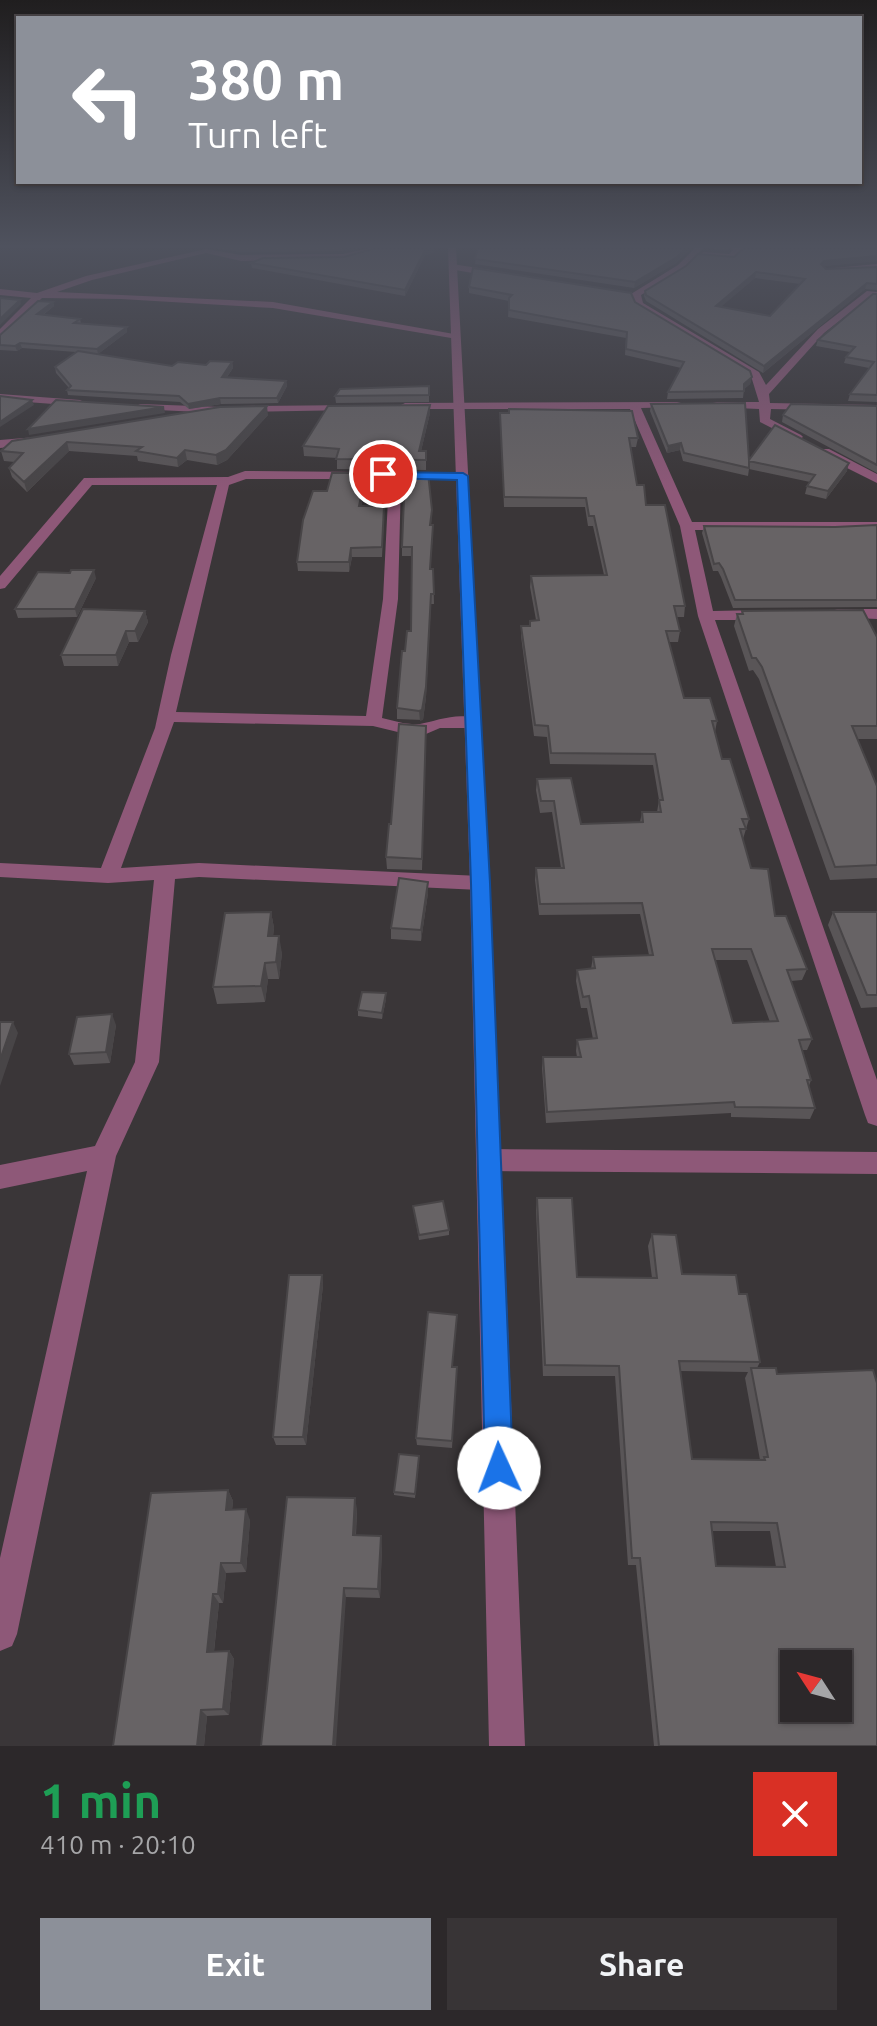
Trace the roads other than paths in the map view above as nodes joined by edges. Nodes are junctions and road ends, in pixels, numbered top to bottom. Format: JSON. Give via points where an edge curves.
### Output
{"nodes":[{"id":1,"x":411,"y":329,"type":"edge"},
{"id":2,"x":454,"y":329,"type":"edge"},
{"id":3,"x":681,"y":329,"type":"edge"},
{"id":4,"x":823,"y":329,"type":"edge"},
{"id":5,"x":0,"y":337,"type":"edge"},
{"id":6,"x":454,"y":337,"type":"junction"},
{"id":7,"x":0,"y":348,"type":"edge"},
{"id":8,"x":0,"y":397,"type":"edge"},
{"id":9,"x":766,"y":398,"type":"junction"},
{"id":10,"x":87,"y":404,"type":"edge"},
{"id":11,"x":460,"y":405,"type":"junction"},
{"id":12,"x":693,"y":405,"type":"edge"},
{"id":13,"x":708,"y":405,"type":"edge"},
{"id":14,"x":396,"y":406,"type":"edge"},
{"id":15,"x":634,"y":406,"type":"junction"},
{"id":16,"x":130,"y":407,"type":"edge"},
{"id":17,"x":364,"y":407,"type":"edge"},
{"id":18,"x":877,"y":408,"type":"edge"},
{"id":19,"x":221,"y":410,"type":"junction"},
{"id":20,"x":160,"y":420,"type":"edge"},
{"id":21,"x":0,"y":434,"type":"edge"},
{"id":22,"x":55,"y":438,"type":"edge"},
{"id":23,"x":24,"y":443,"type":"junction"},
{"id":24,"x":0,"y":444,"type":"edge"},
{"id":25,"x":395,"y":475,"type":"junction"},
{"id":26,"x":463,"y":476,"type":"junction"},
{"id":27,"x":877,"y":479,"type":"edge"},
{"id":28,"x":224,"y":481,"type":"junction"},
{"id":29,"x":687,"y":526,"type":"junction"},
{"id":30,"x":877,"y":526,"type":"edge"},
{"id":31,"x":0,"y":585,"type":"edge"},
{"id":32,"x":877,"y":614,"type":"edge"},
{"id":33,"x":784,"y":615,"type":"edge"},
{"id":34,"x":815,"y":615,"type":"edge"},
{"id":35,"x":706,"y":616,"type":"junction"},
{"id":36,"x":167,"y":717,"type":"junction"},
{"id":37,"x":373,"y":721,"type":"junction"},
{"id":38,"x":472,"y":723,"type":"junction"},
{"id":39,"x":0,"y":870,"type":"edge"},
{"id":40,"x":165,"y":874,"type":"junction"},
{"id":41,"x":108,"y":876,"type":"junction"},
{"id":42,"x":480,"y":883,"type":"junction"},
{"id":43,"x":877,"y":1115,"type":"edge"},
{"id":44,"x":103,"y":1156,"type":"junction"},
{"id":45,"x":490,"y":1160,"type":"junction"},
{"id":46,"x":877,"y":1163,"type":"edge"},
{"id":47,"x":0,"y":1177,"type":"edge"},
{"id":48,"x":0,"y":1634,"type":"edge"},
{"id":49,"x":507,"y":1746,"type":"edge"}],
"edges":[{"from":1,"to":6,"type":"street"},
{"from":2,"to":6,"type":"street"},
{"from":3,"to":9,"type":"street","via":[[755,374]]},
{"from":4,"to":9,"type":"street"},
{"from":5,"to":7,"type":"street","via":[[10,340]]},
{"from":6,"to":11,"type":"street"},
{"from":8,"to":10,"type":"street"},
{"from":9,"to":13,"type":"street"},
{"from":9,"to":18,"type":"street"},
{"from":9,"to":27,"type":"street","via":[[764,420]]},
{"from":11,"to":14,"type":"street"},
{"from":11,"to":15,"type":"street"},
{"from":11,"to":26,"type":"street"},
{"from":12,"to":15,"type":"street"},
{"from":15,"to":29,"type":"street"},
{"from":16,"to":19,"type":"street"},
{"from":17,"to":19,"type":"street"},
{"from":19,"to":20,"type":"street"},
{"from":21,"to":23,"type":"street"},
{"from":22,"to":23,"type":"street"},
{"from":23,"to":24,"type":"street"},
{"from":25,"to":26,"type":"street"},
{"from":25,"to":28,"type":"street","via":[[245,475]]},
{"from":25,"to":37,"type":"street","via":[[384,670]]},
{"from":26,"to":38,"type":"street"},
{"from":28,"to":31,"type":"street","via":[[88,481]]},
{"from":28,"to":36,"type":"street"},
{"from":29,"to":30,"type":"street"},
{"from":29,"to":35,"type":"street"},
{"from":32,"to":34,"type":"street"},
{"from":33,"to":35,"type":"street"},
{"from":35,"to":43,"type":"street"},
{"from":36,"to":37,"type":"street"},
{"from":36,"to":41,"type":"street"},
{"from":37,"to":38,"type":"street","via":[[406,729]]},
{"from":38,"to":42,"type":"street"},
{"from":39,"to":41,"type":"street"},
{"from":40,"to":41,"type":"street"},
{"from":40,"to":42,"type":"street","via":[[199,870]]},
{"from":40,"to":44,"type":"street","via":[[147,1062]]},
{"from":42,"to":45,"type":"street"},
{"from":44,"to":47,"type":"street"},
{"from":44,"to":48,"type":"street"},
{"from":45,"to":46,"type":"street"},
{"from":45,"to":49,"type":"street"}]}
